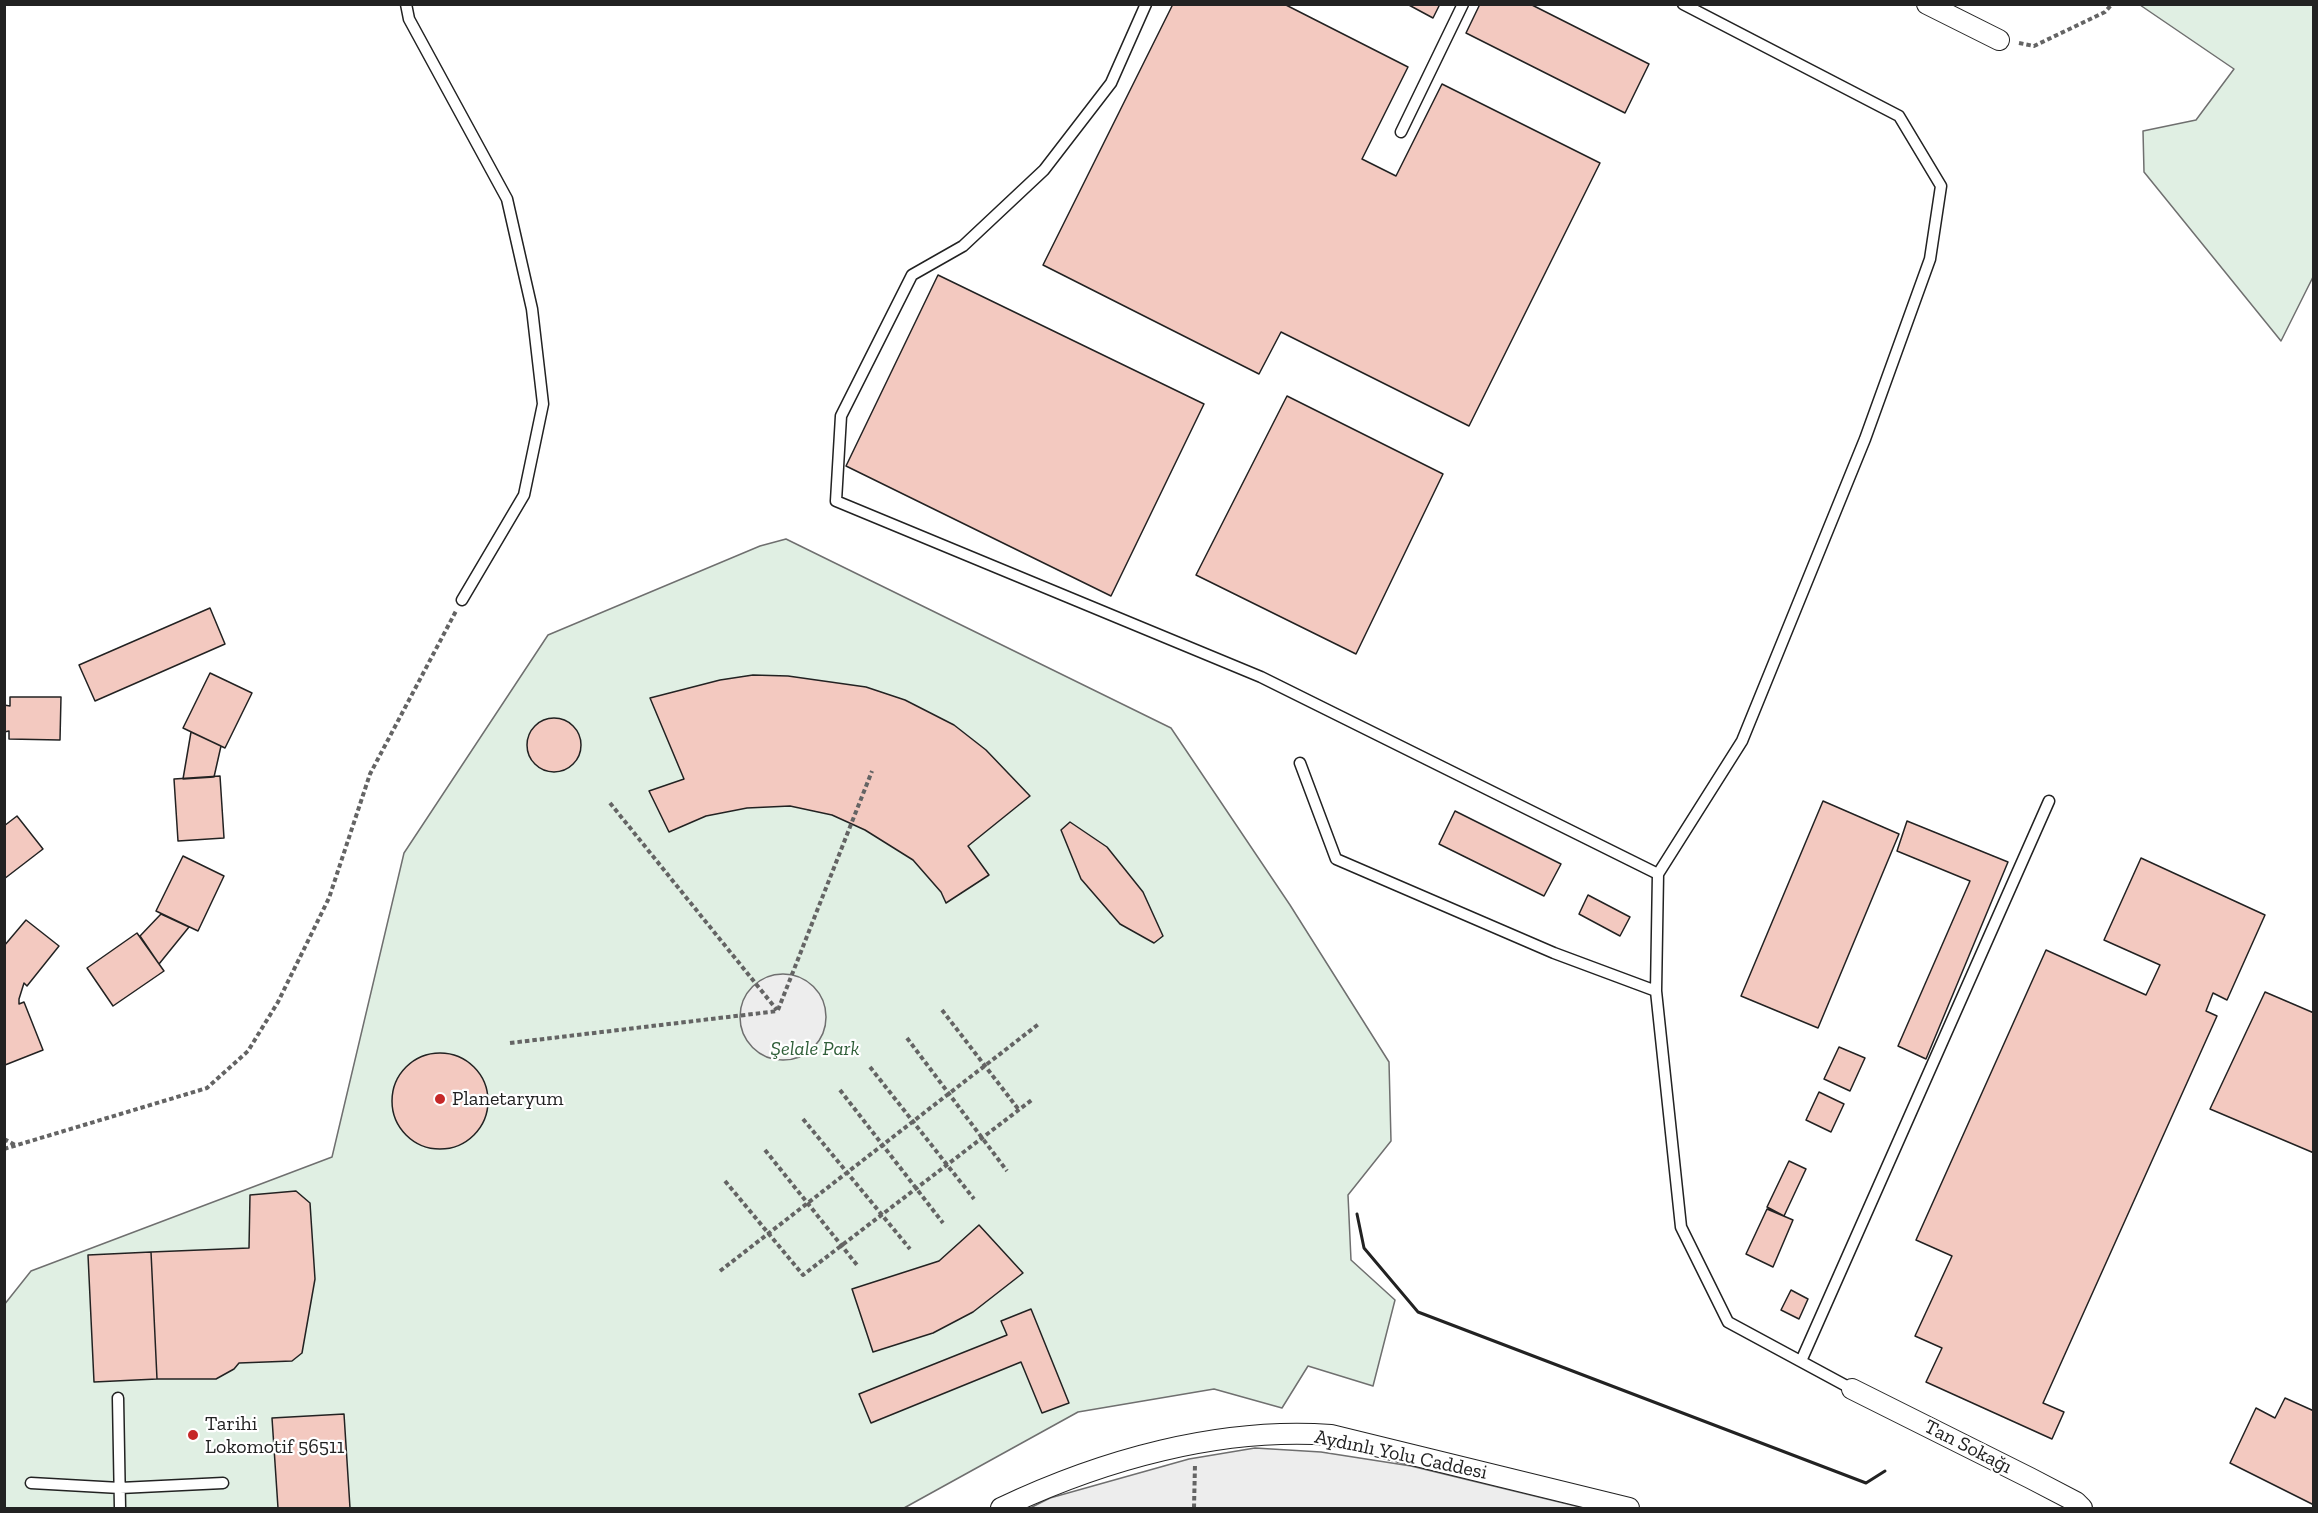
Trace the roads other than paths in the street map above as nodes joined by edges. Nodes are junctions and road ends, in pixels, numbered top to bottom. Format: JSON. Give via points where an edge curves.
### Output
{"nodes":[{"id":1,"x":406,"y":4,"type":"edge"},
{"id":2,"x":1146,"y":4,"type":"edge"},
{"id":3,"x":1463,"y":4,"type":"edge"},
{"id":4,"x":1683,"y":4,"type":"edge"},
{"id":5,"x":1927,"y":4,"type":"edge"},
{"id":6,"x":1999,"y":40,"type":"road end"},
{"id":7,"x":1401,"y":132,"type":"dead end"},
{"id":8,"x":462,"y":600,"type":"road end"},
{"id":9,"x":1300,"y":763,"type":"dead end"},
{"id":10,"x":2049,"y":801,"type":"dead end"},
{"id":11,"x":1658,"y":874,"type":"junction"},
{"id":12,"x":1656,"y":991,"type":"junction"},
{"id":13,"x":1801,"y":1361,"type":"junction"},
{"id":14,"x":1852,"y":1389,"type":"joint"},
{"id":15,"x":118,"y":1398,"type":"dead end"},
{"id":16,"x":31,"y":1483,"type":"dead end"},
{"id":17,"x":222,"y":1483,"type":"dead end"},
{"id":18,"x":120,"y":1488,"type":"junction"},
{"id":19,"x":120,"y":1509,"type":"edge"},
{"id":20,"x":1001,"y":1509,"type":"edge"},
{"id":21,"x":1629,"y":1509,"type":"edge"},
{"id":22,"x":2082,"y":1509,"type":"edge"}],
"edges":[{"from":1,"to":8,"type":"lane","via":[[409,19],[507,199],[532,309],[543,404],[524,495]]},
{"from":2,"to":11,"type":"lane","via":[[1110,83],[1044,170],[963,246],[912,275],[841,416],[836,501],[1261,678]]},
{"from":3,"to":7,"type":"lane"},
{"from":4,"to":11,"type":"lane","via":[[1899,116],[1941,186],[1930,259],[1914,304],[1865,439],[1742,741]]},
{"from":5,"to":6,"type":"street"},
{"from":9,"to":12,"type":"lane","via":[[1336,859],[1554,953]]},
{"from":10,"to":13,"type":"lane"},
{"from":11,"to":12,"type":"lane"},
{"from":12,"to":13,"type":"lane","via":[[1681,1227],[1728,1322]]},
{"from":13,"to":14,"type":"lane"},
{"from":14,"to":22,"type":"street","name":"Tan Sokağı","via":[[2076,1502]]},
{"from":15,"to":18,"type":"lane"},
{"from":16,"to":18,"type":"lane"},
{"from":17,"to":18,"type":"lane"},
{"from":18,"to":19,"type":"lane"},
{"from":20,"to":21,"type":"street","name":"Aydınlı Yolu Caddesi","via":[[1043,1488],[1099,1468],[1196,1444],[1296,1433],[1331,1435]]}]}
